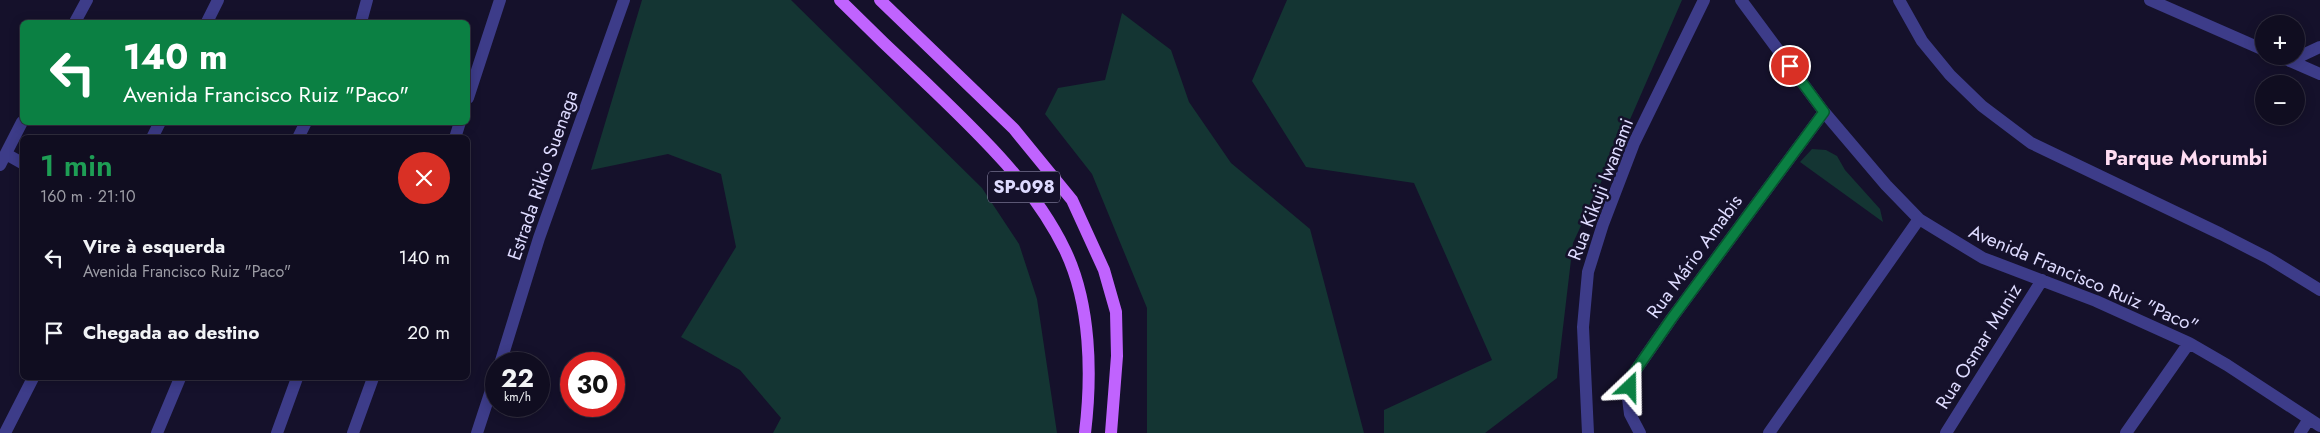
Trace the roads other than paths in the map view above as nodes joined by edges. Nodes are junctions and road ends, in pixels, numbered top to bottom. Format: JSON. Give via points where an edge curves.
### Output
{"nodes":[{"id":1,"x":87,"y":0,"type":"edge"},
{"id":2,"x":218,"y":0,"type":"edge"},
{"id":3,"x":367,"y":0,"type":"edge"},
{"id":4,"x":500,"y":0,"type":"edge"},
{"id":5,"x":624,"y":0,"type":"edge"},
{"id":6,"x":840,"y":0,"type":"edge"},
{"id":7,"x":880,"y":0,"type":"edge"},
{"id":8,"x":1704,"y":0,"type":"edge"},
{"id":9,"x":1740,"y":0,"type":"edge"},
{"id":10,"x":1899,"y":0,"type":"edge"},
{"id":11,"x":2150,"y":0,"type":"edge"},
{"id":12,"x":76,"y":20,"type":"edge"},
{"id":13,"x":208,"y":20,"type":"edge"},
{"id":14,"x":362,"y":20,"type":"edge"},
{"id":15,"x":2255,"y":46,"type":"edge"},
{"id":16,"x":2320,"y":47,"type":"edge"},
{"id":17,"x":2305,"y":52,"type":"edge"},
{"id":18,"x":2298,"y":65,"type":"edge"},
{"id":19,"x":2320,"y":74,"type":"edge"},
{"id":20,"x":470,"y":92,"type":"edge"},
{"id":21,"x":1824,"y":112,"type":"junction"},
{"id":22,"x":20,"y":125,"type":"edge"},
{"id":23,"x":3,"y":160,"type":"edge"},
{"id":24,"x":20,"y":163,"type":"edge"},
{"id":25,"x":1919,"y":219,"type":"junction"},
{"id":26,"x":2042,"y":280,"type":"junction"},
{"id":27,"x":2320,"y":290,"type":"edge"},
{"id":28,"x":2189,"y":343,"type":"junction"},
{"id":29,"x":504,"y":352,"type":"edge"},
{"id":30,"x":32,"y":380,"type":"edge"},
{"id":31,"x":179,"y":380,"type":"edge"},
{"id":32,"x":296,"y":380,"type":"edge"},
{"id":33,"x":372,"y":380,"type":"edge"},
{"id":34,"x":485,"y":409,"type":"edge"},
{"id":35,"x":2315,"y":423,"type":"edge"},
{"id":36,"x":5,"y":433,"type":"edge"},
{"id":37,"x":157,"y":433,"type":"edge"},
{"id":38,"x":277,"y":433,"type":"edge"},
{"id":39,"x":354,"y":433,"type":"edge"},
{"id":40,"x":477,"y":433,"type":"edge"},
{"id":41,"x":1085,"y":433,"type":"edge"},
{"id":42,"x":1111,"y":433,"type":"edge"},
{"id":43,"x":1588,"y":433,"type":"edge"},
{"id":44,"x":1640,"y":433,"type":"edge"},
{"id":45,"x":1769,"y":433,"type":"edge"},
{"id":46,"x":1946,"y":433,"type":"edge"},
{"id":47,"x":2126,"y":433,"type":"edge"},
{"id":48,"x":2300,"y":433,"type":"edge"}],
"edges":[{"from":1,"to":12,"type":"street"},
{"from":2,"to":13,"type":"street"},
{"from":3,"to":14,"type":"street"},
{"from":4,"to":20,"type":"street"},
{"from":5,"to":29,"type":"street","name":"Estrada Rikio Suenaga","via":[[539,238]]},
{"from":6,"to":41,"type":"main road","number":"SP-098","via":[[986,140],[1024,186],[1066,251],[1085,322],[1090,372]]},
{"from":7,"to":42,"type":"main road","number":"SP-098","via":[[1014,129],[1072,200],[1104,270],[1116,312]]},
{"from":8,"to":43,"type":"street","name":"Rua Kikuji Iwanami","via":[[1634,143],[1588,272],[1583,327]]},
{"from":9,"to":21,"type":"street","name":"Avenida Francisco Ruiz \"Paco\""},
{"from":10,"to":27,"type":"street","via":[[1922,41],[1950,75],[1982,106],[2030,143],[2221,234]]},
{"from":11,"to":15,"type":"street"},
{"from":16,"to":17,"type":"street"},
{"from":18,"to":19,"type":"street"},
{"from":21,"to":25,"type":"street","name":"Avenida Francisco Ruiz \"Paco\""},
{"from":21,"to":44,"type":"street","name":"Rua Mário Amabis","via":[[1631,377],[1630,414]]},
{"from":22,"to":23,"type":"street"},
{"from":23,"to":24,"type":"street"},
{"from":25,"to":26,"type":"street","name":"Avenida Francisco Ruiz \"Paco\"","via":[[1983,258]]},
{"from":25,"to":45,"type":"street"},
{"from":26,"to":28,"type":"street","name":"Avenida Francisco Ruiz \"Paco\""},
{"from":26,"to":46,"type":"street","name":"Rua Osmar Muniz"},
{"from":28,"to":35,"type":"street","name":"Avenida Francisco Ruiz \"Paco\"","via":[[2227,364]]},
{"from":28,"to":47,"type":"street"},
{"from":30,"to":36,"type":"street"},
{"from":31,"to":37,"type":"street"},
{"from":32,"to":38,"type":"street"},
{"from":33,"to":39,"type":"street"},
{"from":34,"to":40,"type":"street"},
{"from":35,"to":48,"type":"street"}]}
